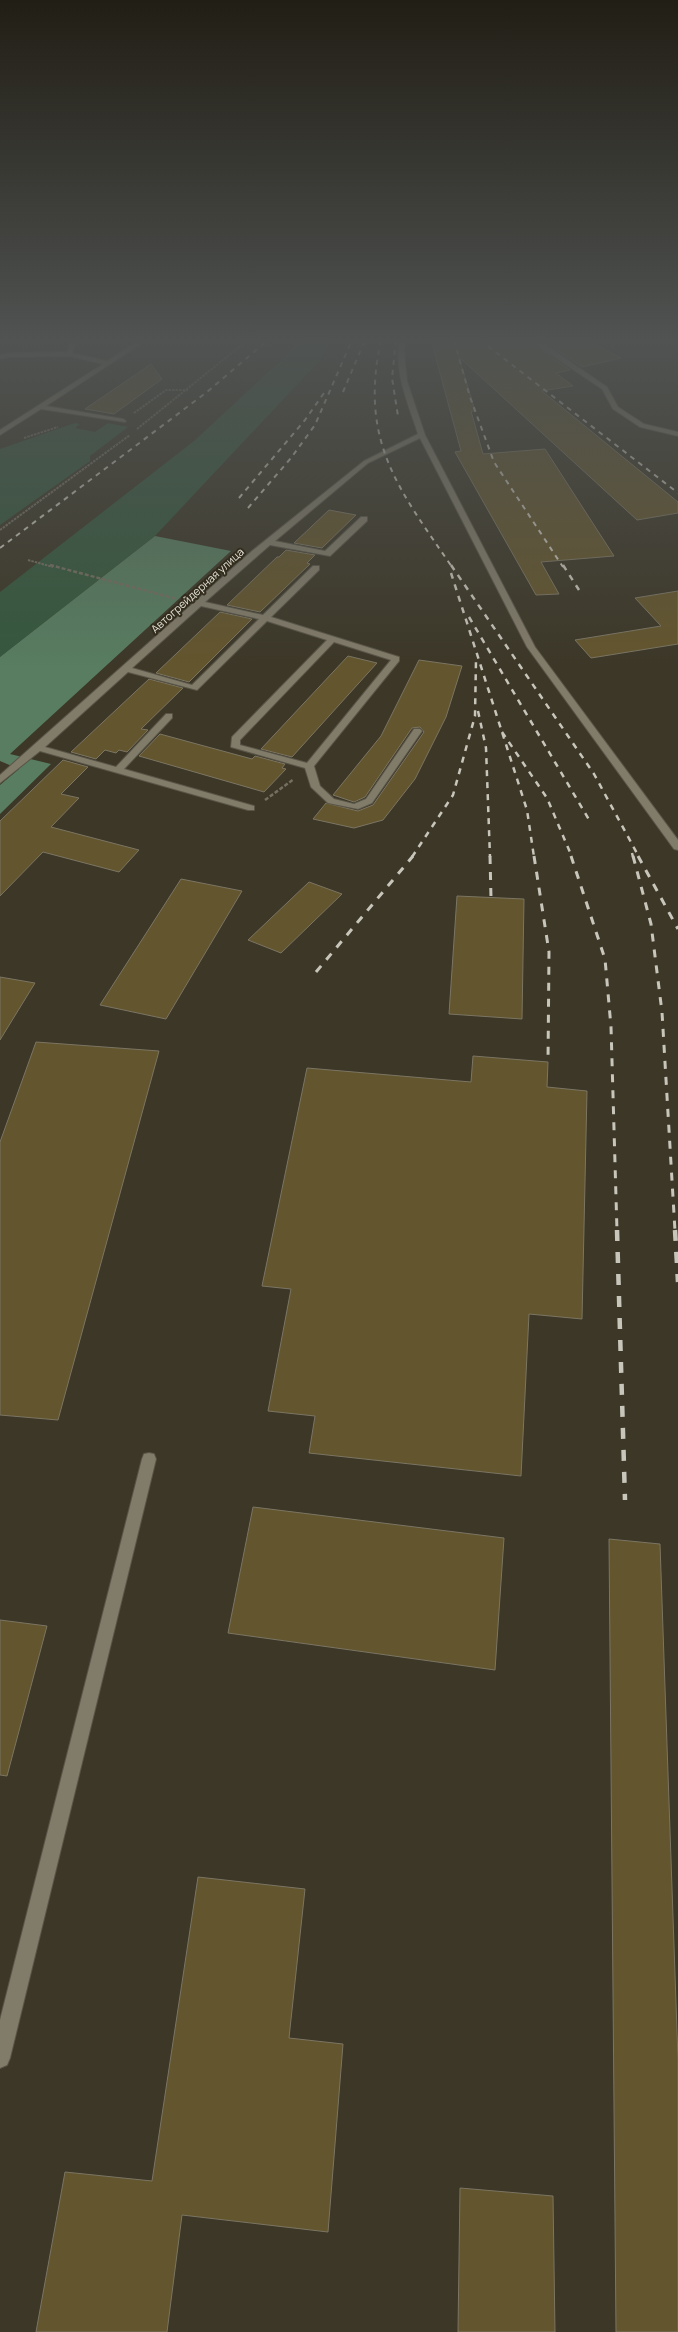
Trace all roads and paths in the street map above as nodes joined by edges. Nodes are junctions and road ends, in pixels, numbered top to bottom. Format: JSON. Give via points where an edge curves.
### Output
{"nodes":[{"id":1,"x":111,"y":449,"type":"edge"},
{"id":2,"x":393,"y":449,"type":"edge"},
{"id":3,"x":429,"y":449,"type":"edge"},
{"id":4,"x":364,"y":519,"type":"dead end"},
{"id":5,"x":0,"y":530,"type":"edge"},
{"id":6,"x":268,"y":542,"type":"junction"},
{"id":7,"x":28,"y":560,"type":"dead end"},
{"id":8,"x":316,"y":568,"type":"dead end"},
{"id":9,"x":199,"y":604,"type":"junction"},
{"id":10,"x":265,"y":618,"type":"junction"},
{"id":11,"x":333,"y":639,"type":"junction"},
{"id":12,"x":126,"y":669,"type":"junction"},
{"id":13,"x":169,"y":716,"type":"dead end"},
{"id":14,"x":417,"y":730,"type":"dead end"},
{"id":15,"x":38,"y":748,"type":"junction"},
{"id":16,"x":309,"y":766,"type":"junction"},
{"id":17,"x":117,"y":771,"type":"junction"},
{"id":18,"x":0,"y":780,"type":"edge"},
{"id":19,"x":251,"y":808,"type":"joint"},
{"id":20,"x":678,"y":847,"type":"edge"},
{"id":21,"x":149,"y":1459,"type":"dead end"},
{"id":22,"x":0,"y":2058,"type":"edge"}],
"edges":[{"from":1,"to":5,"type":"path"},
{"from":2,"to":6,"type":"street","name":"Автогрейдерная улица","via":[[366,462]]},
{"from":3,"to":20,"type":"street","via":[[531,646]]},
{"from":4,"to":6,"type":"street","via":[[327,554]]},
{"from":6,"to":9,"type":"street","name":"Автогрейдерная улица"},
{"from":7,"to":9,"type":"path"},
{"from":8,"to":10,"type":"street"},
{"from":9,"to":10,"type":"street"},
{"from":9,"to":12,"type":"street","name":"Автогрейдерная улица"},
{"from":10,"to":11,"type":"street"},
{"from":10,"to":12,"type":"street","via":[[194,688]]},
{"from":11,"to":16,"type":"street","via":[[396,659]]},
{"from":11,"to":16,"type":"street","via":[[235,739],[236,747]]},
{"from":12,"to":15,"type":"street","name":"Автогрейдерная улица"},
{"from":13,"to":17,"type":"street"},
{"from":14,"to":16,"type":"street","via":[[369,801],[355,808],[331,802],[316,787]]},
{"from":15,"to":17,"type":"street"},
{"from":15,"to":18,"type":"street","name":"Автогрейдерная улица"},
{"from":16,"to":19,"type":"path","via":[[284,788]]},
{"from":17,"to":19,"type":"street"},
{"from":21,"to":22,"type":"street"}]}
